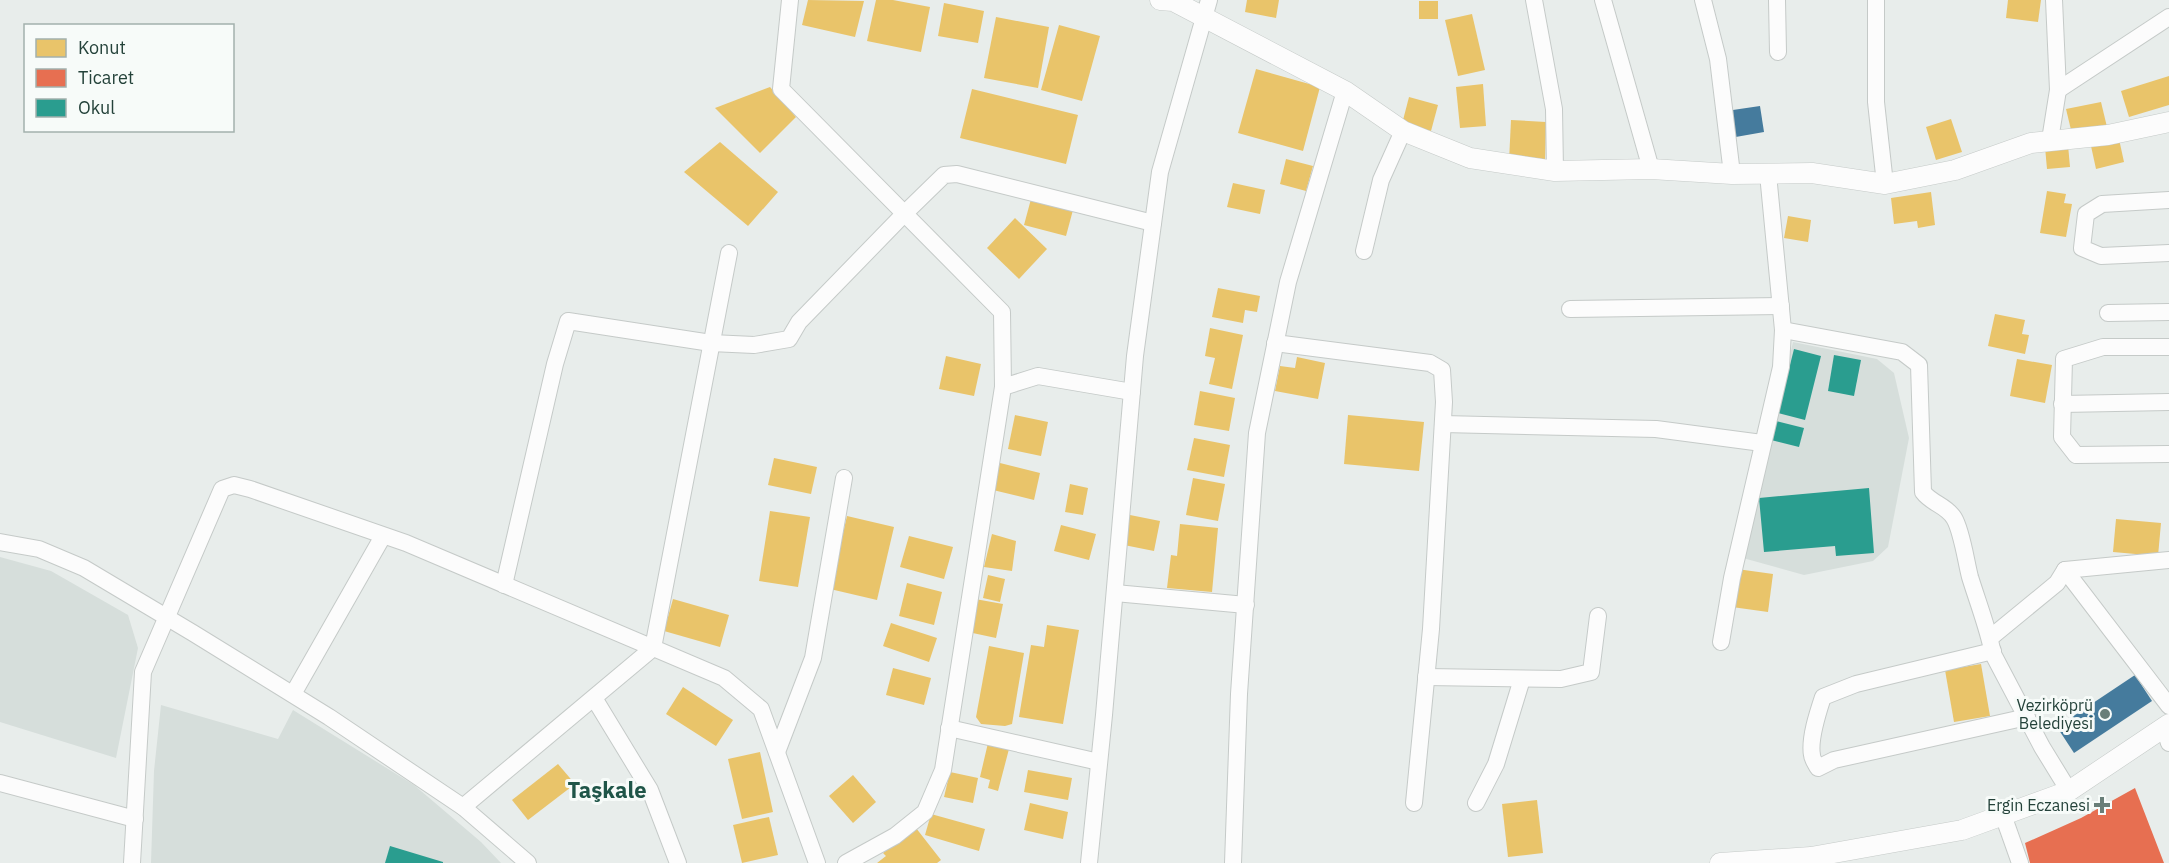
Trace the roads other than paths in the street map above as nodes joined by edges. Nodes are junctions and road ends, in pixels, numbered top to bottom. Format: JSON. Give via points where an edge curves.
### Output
{"nodes":[{"id":1,"x":790,"y":0,"type":"edge"},
{"id":2,"x":1160,"y":0,"type":"edge"},
{"id":3,"x":1534,"y":0,"type":"edge"},
{"id":4,"x":1603,"y":0,"type":"edge"},
{"id":5,"x":1703,"y":0,"type":"edge"},
{"id":6,"x":1777,"y":0,"type":"edge"},
{"id":7,"x":1876,"y":0,"type":"edge"},
{"id":8,"x":2054,"y":0,"type":"edge"},
{"id":9,"x":1207,"y":9,"type":"edge"},
{"id":10,"x":2169,"y":17,"type":"edge"},
{"id":11,"x":1778,"y":52,"type":"dead end"},
{"id":12,"x":2058,"y":90,"type":"junction"},
{"id":13,"x":1344,"y":91,"type":"junction"},
{"id":14,"x":2169,"y":122,"type":"edge"},
{"id":15,"x":1403,"y":131,"type":"junction"},
{"id":16,"x":2050,"y":141,"type":"junction"},
{"id":17,"x":1651,"y":169,"type":"junction"},
{"id":18,"x":1556,"y":171,"type":"junction"},
{"id":19,"x":1732,"y":174,"type":"junction"},
{"id":20,"x":1768,"y":174,"type":"junction"},
{"id":21,"x":1885,"y":184,"type":"junction"},
{"id":22,"x":2169,"y":200,"type":"edge"},
{"id":23,"x":905,"y":213,"type":"junction"},
{"id":24,"x":1153,"y":223,"type":"junction"},
{"id":25,"x":1364,"y":251,"type":"dead end"},
{"id":26,"x":729,"y":253,"type":"dead end"},
{"id":27,"x":2169,"y":253,"type":"edge"},
{"id":28,"x":1781,"y":306,"type":"junction"},
{"id":29,"x":1570,"y":309,"type":"dead end"},
{"id":30,"x":2169,"y":312,"type":"edge"},
{"id":31,"x":2108,"y":313,"type":"dead end"},
{"id":32,"x":1783,"y":330,"type":"junction"},
{"id":33,"x":711,"y":343,"type":"junction"},
{"id":34,"x":1275,"y":343,"type":"junction"},
{"id":35,"x":2169,"y":347,"type":"edge"},
{"id":36,"x":1003,"y":387,"type":"junction"},
{"id":37,"x":1132,"y":392,"type":"junction"},
{"id":38,"x":2169,"y":402,"type":"edge"},
{"id":39,"x":2062,"y":404,"type":"junction"},
{"id":40,"x":1443,"y":424,"type":"junction"},
{"id":41,"x":1762,"y":443,"type":"junction"},
{"id":42,"x":2169,"y":454,"type":"edge"},
{"id":43,"x":844,"y":478,"type":"dead end"},
{"id":44,"x":383,"y":536,"type":"junction"},
{"id":45,"x":0,"y":542,"type":"edge"},
{"id":46,"x":2169,"y":560,"type":"edge"},
{"id":47,"x":2065,"y":570,"type":"junction"},
{"id":48,"x":504,"y":585,"type":"junction"},
{"id":49,"x":1115,"y":593,"type":"junction"},
{"id":50,"x":1246,"y":605,"type":"junction"},
{"id":51,"x":1598,"y":616,"type":"dead end"},
{"id":52,"x":166,"y":617,"type":"junction"},
{"id":53,"x":1721,"y":642,"type":"dead end"},
{"id":54,"x":1992,"y":645,"type":"junction"},
{"id":55,"x":653,"y":648,"type":"junction"},
{"id":56,"x":1426,"y":677,"type":"junction"},
{"id":57,"x":1522,"y":678,"type":"junction"},
{"id":58,"x":293,"y":694,"type":"junction"},
{"id":59,"x":594,"y":698,"type":"junction"},
{"id":60,"x":2169,"y":706,"type":"edge"},
{"id":61,"x":2027,"y":717,"type":"junction"},
{"id":62,"x":949,"y":728,"type":"junction"},
{"id":63,"x":2167,"y":731,"type":"edge"},
{"id":64,"x":777,"y":752,"type":"junction"},
{"id":65,"x":1099,"y":762,"type":"junction"},
{"id":66,"x":0,"y":783,"type":"edge"},
{"id":67,"x":2069,"y":791,"type":"junction"},
{"id":68,"x":1414,"y":803,"type":"dead end"},
{"id":69,"x":1476,"y":803,"type":"dead end"},
{"id":70,"x":463,"y":807,"type":"junction"},
{"id":71,"x":2003,"y":815,"type":"junction"},
{"id":72,"x":135,"y":819,"type":"junction"},
{"id":73,"x":1811,"y":860,"type":"edge"},
{"id":74,"x":132,"y":863,"type":"edge"},
{"id":75,"x":528,"y":863,"type":"edge"},
{"id":76,"x":678,"y":863,"type":"edge"},
{"id":77,"x":817,"y":863,"type":"edge"},
{"id":78,"x":846,"y":863,"type":"edge"},
{"id":79,"x":1089,"y":863,"type":"edge"},
{"id":80,"x":1233,"y":863,"type":"edge"},
{"id":81,"x":1720,"y":863,"type":"edge"},
{"id":82,"x":2020,"y":863,"type":"edge"}],
"edges":[{"from":1,"to":23,"type":"street","via":[[781,89]]},
{"from":2,"to":9,"type":"street"},
{"from":3,"to":18,"type":"street","via":[[1554,110]]},
{"from":4,"to":17,"type":"street"},
{"from":5,"to":19,"type":"street","via":[[1718,59]]},
{"from":6,"to":11,"type":"street"},
{"from":7,"to":21,"type":"street","via":[[1876,102]]},
{"from":8,"to":12,"type":"street"},
{"from":9,"to":13,"type":"street"},
{"from":9,"to":24,"type":"street","via":[[1160,172]]},
{"from":10,"to":12,"type":"street"},
{"from":12,"to":16,"type":"street"},
{"from":13,"to":15,"type":"street"},
{"from":13,"to":34,"type":"street","via":[[1288,282]]},
{"from":14,"to":16,"type":"street","via":[[2108,135]]},
{"from":15,"to":18,"type":"street","via":[[1470,158]]},
{"from":15,"to":25,"type":"street","via":[[1381,180]]},
{"from":16,"to":21,"type":"street","via":[[2031,142],[1955,170]]},
{"from":17,"to":18,"type":"street"},
{"from":17,"to":19,"type":"street"},
{"from":19,"to":20,"type":"street"},
{"from":20,"to":21,"type":"street","via":[[1812,173]]},
{"from":20,"to":28,"type":"street"},
{"from":22,"to":27,"type":"street","via":[[2102,204],[2086,214],[2082,248],[2101,256]]},
{"from":23,"to":24,"type":"street","via":[[944,176],[957,174]]},
{"from":23,"to":33,"type":"street","via":[[799,322],[789,339],[753,345]]},
{"from":23,"to":36,"type":"street","via":[[1002,312]]},
{"from":24,"to":37,"type":"street"},
{"from":26,"to":33,"type":"street"},
{"from":28,"to":29,"type":"street"},
{"from":28,"to":32,"type":"street"},
{"from":30,"to":31,"type":"street"},
{"from":32,"to":41,"type":"street","via":[[1781,367]]},
{"from":32,"to":54,"type":"street","via":[[1902,352],[1919,365],[1923,492],[1929,500],[1944,506],[1955,520]]},
{"from":33,"to":48,"type":"street","via":[[568,321]]},
{"from":33,"to":55,"type":"street"},
{"from":34,"to":40,"type":"street","via":[[1430,363],[1442,370]]},
{"from":34,"to":50,"type":"street","via":[[1257,434]]},
{"from":35,"to":39,"type":"street","via":[[2103,347],[2064,359]]},
{"from":36,"to":37,"type":"street","via":[[1038,376]]},
{"from":36,"to":62,"type":"street"},
{"from":37,"to":49,"type":"street"},
{"from":38,"to":39,"type":"street"},
{"from":39,"to":42,"type":"street","via":[[2062,437],[2076,455]]},
{"from":40,"to":41,"type":"street","via":[[1656,429]]},
{"from":40,"to":56,"type":"street"},
{"from":41,"to":53,"type":"street"},
{"from":43,"to":64,"type":"street","via":[[813,658]]},
{"from":44,"to":48,"type":"street"},
{"from":44,"to":52,"type":"street","via":[[250,489],[234,485],[222,489]]},
{"from":44,"to":58,"type":"street"},
{"from":45,"to":52,"type":"street","via":[[39,549],[84,568]]},
{"from":46,"to":47,"type":"street"},
{"from":47,"to":54,"type":"street","via":[[2057,583]]},
{"from":47,"to":60,"type":"street"},
{"from":48,"to":55,"type":"street"},
{"from":49,"to":50,"type":"street"},
{"from":49,"to":65,"type":"street"},
{"from":50,"to":80,"type":"street"},
{"from":51,"to":57,"type":"street","via":[[1591,672],[1561,679]]},
{"from":52,"to":58,"type":"street"},
{"from":52,"to":72,"type":"street","via":[[143,672]]},
{"from":54,"to":61,"type":"street"},
{"from":54,"to":61,"type":"street","via":[[1823,697],[1811,755],[1818,768],[1834,760]]},
{"from":55,"to":59,"type":"street"},
{"from":55,"to":64,"type":"street","via":[[724,678],[752,701],[761,709]]},
{"from":56,"to":57,"type":"street"},
{"from":56,"to":68,"type":"street"},
{"from":57,"to":69,"type":"street","via":[[1496,764]]},
{"from":58,"to":70,"type":"street"},
{"from":59,"to":70,"type":"street"},
{"from":59,"to":76,"type":"street","via":[[650,790]]},
{"from":61,"to":67,"type":"street"},
{"from":62,"to":65,"type":"street"},
{"from":62,"to":78,"type":"street","via":[[942,770],[925,812],[895,836]]},
{"from":63,"to":67,"type":"street"},
{"from":64,"to":77,"type":"street"},
{"from":65,"to":79,"type":"street"},
{"from":66,"to":72,"type":"street"},
{"from":67,"to":71,"type":"street"},
{"from":70,"to":75,"type":"street"},
{"from":71,"to":73,"type":"street","via":[[1962,830]]},
{"from":71,"to":82,"type":"street"},
{"from":72,"to":74,"type":"street"},
{"from":73,"to":81,"type":"street"}]}
